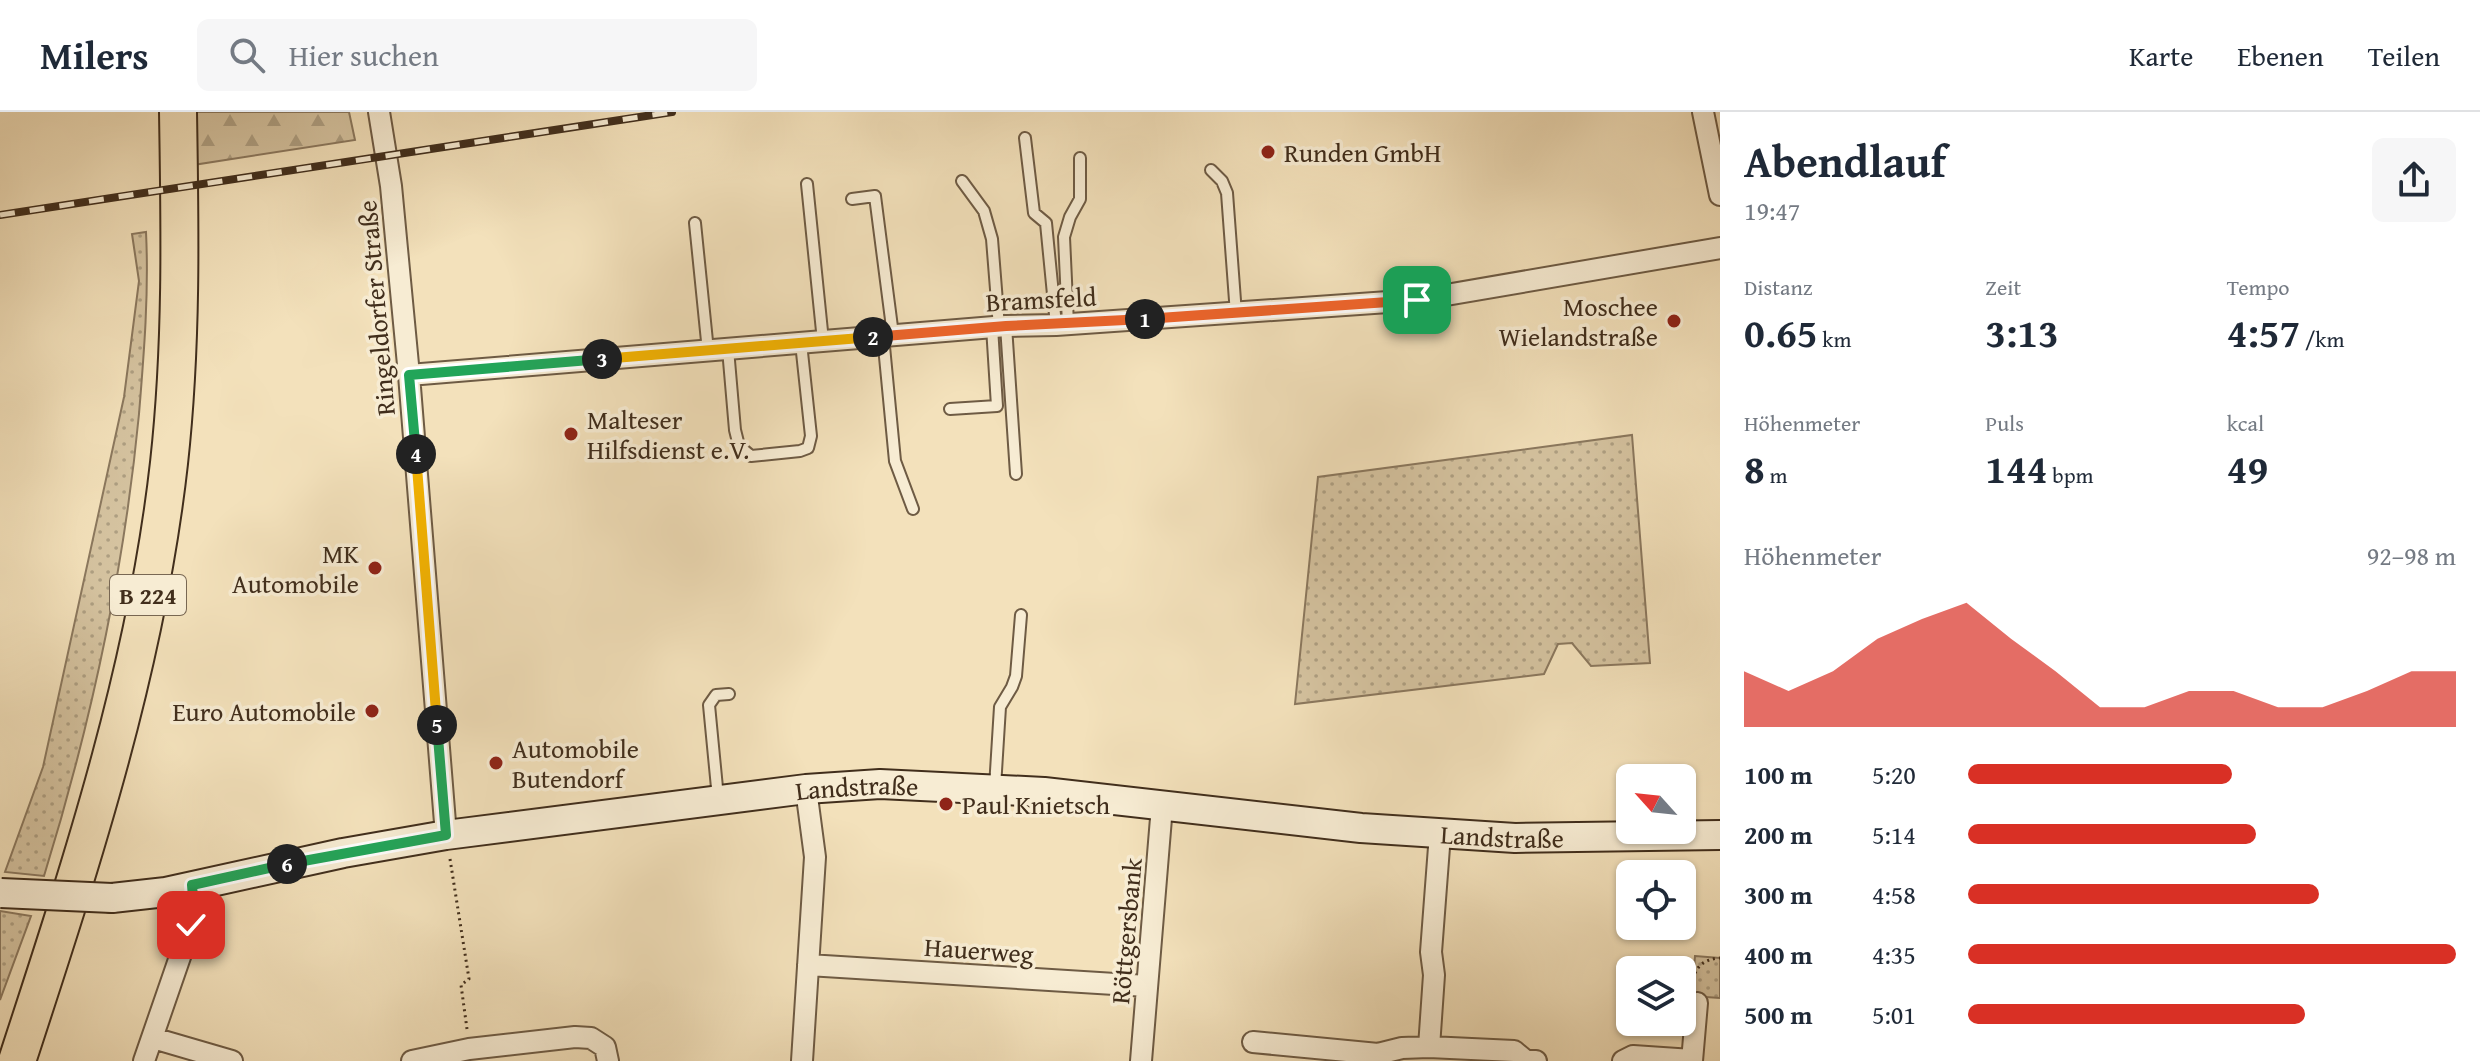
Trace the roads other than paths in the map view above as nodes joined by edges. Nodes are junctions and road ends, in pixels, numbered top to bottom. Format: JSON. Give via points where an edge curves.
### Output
{"nodes":[{"id":1,"x":159,"y":112,"type":"edge"},
{"id":2,"x":178,"y":112,"type":"edge"},
{"id":3,"x":379,"y":112,"type":"edge"},
{"id":4,"x":1703,"y":112,"type":"edge"},
{"id":5,"x":1025,"y":138,"type":"dead end"},
{"id":6,"x":1080,"y":158,"type":"dead end"},
{"id":7,"x":1211,"y":170,"type":"dead end"},
{"id":8,"x":962,"y":181,"type":"dead end"},
{"id":9,"x":807,"y":184,"type":"dead end"},
{"id":10,"x":1720,"y":195,"type":"edge"},
{"id":11,"x":852,"y":199,"type":"dead end"},
{"id":12,"x":695,"y":223,"type":"dead end"},
{"id":13,"x":1720,"y":248,"type":"edge"},
{"id":14,"x":1236,"y":314,"type":"junction"},
{"id":15,"x":1062,"y":325,"type":"junction"},
{"id":16,"x":999,"y":327,"type":"junction"},
{"id":17,"x":888,"y":336,"type":"junction"},
{"id":18,"x":823,"y":341,"type":"junction"},
{"id":19,"x":801,"y":343,"type":"junction"},
{"id":20,"x":718,"y":350,"type":"junction"},
{"id":21,"x":409,"y":375,"type":"junction"},
{"id":22,"x":950,"y":409,"type":"dead end"},
{"id":23,"x":1016,"y":474,"type":"dead end"},
{"id":24,"x":913,"y":509,"type":"dead end"},
{"id":25,"x":1021,"y":615,"type":"dead end"},
{"id":26,"x":729,"y":694,"type":"dead end"},
{"id":27,"x":806,"y":789,"type":"junction"},
{"id":28,"x":994,"y":789,"type":"junction"},
{"id":29,"x":718,"y":800,"type":"junction"},
{"id":30,"x":1162,"y":806,"type":"junction"},
{"id":31,"x":1440,"y":834,"type":"junction"},
{"id":32,"x":446,"y":835,"type":"junction"},
{"id":33,"x":1720,"y":835,"type":"edge"},
{"id":34,"x":192,"y":885,"type":"junction"},
{"id":35,"x":0,"y":892,"type":"edge"},
{"id":36,"x":808,"y":965,"type":"junction"},
{"id":37,"x":1147,"y":986,"type":"junction"},
{"id":38,"x":1697,"y":1003,"type":"road end"},
{"id":39,"x":153,"y":1038,"type":"junction"},
{"id":40,"x":1253,"y":1042,"type":"dead end"},
{"id":41,"x":1429,"y":1047,"type":"junction"},
{"id":42,"x":0,"y":1048,"type":"edge"},
{"id":43,"x":1378,"y":1057,"type":"edge"},
{"id":44,"x":1692,"y":1060,"type":"edge"},
{"id":45,"x":17,"y":1061,"type":"edge"},
{"id":46,"x":144,"y":1061,"type":"edge"},
{"id":47,"x":232,"y":1061,"type":"edge"},
{"id":48,"x":412,"y":1061,"type":"edge"},
{"id":49,"x":608,"y":1061,"type":"edge"},
{"id":50,"x":802,"y":1061,"type":"edge"},
{"id":51,"x":1141,"y":1061,"type":"edge"},
{"id":52,"x":1536,"y":1061,"type":"edge"},
{"id":53,"x":1623,"y":1061,"type":"edge"}],
"edges":[{"from":1,"to":42,"type":"highway","number":"B 224","via":[[161,280],[147,457],[132,558],[101,716]]},
{"from":2,"to":45,"type":"highway","number":"B 224","via":[[181,280],[169,463],[156,551],[98,809]]},
{"from":3,"to":21,"type":"street","name":"Ringeldorfer Straße"},
{"from":4,"to":10,"type":"street"},
{"from":5,"to":15,"type":"lane","via":[[1034,213],[1046,223]]},
{"from":6,"to":15,"type":"lane","via":[[1080,199],[1064,237]]},
{"from":7,"to":14,"type":"lane","via":[[1227,193]]},
{"from":8,"to":16,"type":"lane","via":[[984,211],[992,239]]},
{"from":9,"to":18,"type":"lane"},
{"from":11,"to":17,"type":"lane","via":[[875,196]]},
{"from":12,"to":20,"type":"lane"},
{"from":13,"to":14,"type":"street","name":"Bramsfeld","via":[[1417,300]]},
{"from":14,"to":15,"type":"street","name":"Bramsfeld"},
{"from":15,"to":16,"type":"street","name":"Bramsfeld"},
{"from":16,"to":17,"type":"street","name":"Bramsfeld"},
{"from":16,"to":22,"type":"lane","via":[[997,406]]},
{"from":16,"to":23,"type":"lane"},
{"from":17,"to":18,"type":"street","name":"Bramsfeld"},
{"from":17,"to":24,"type":"lane","via":[[895,461]]},
{"from":18,"to":19,"type":"street","name":"Bramsfeld"},
{"from":19,"to":20,"type":"street","name":"Bramsfeld"},
{"from":19,"to":20,"type":"lane","via":[[808,448],[751,456],[739,446]]},
{"from":20,"to":21,"type":"street","name":"Bramsfeld"},
{"from":21,"to":32,"type":"street","name":"Ringeldorfer Straße"},
{"from":25,"to":28,"type":"lane","via":[[1016,676],[1000,707]]},
{"from":26,"to":29,"type":"lane","via":[[716,695],[709,705]]},
{"from":27,"to":28,"type":"street","name":"Landstraße","via":[[880,784]]},
{"from":27,"to":29,"type":"street","name":"Landstraße"},
{"from":27,"to":36,"type":"street","via":[[815,857]]},
{"from":28,"to":30,"type":"street","name":"Landstraße"},
{"from":29,"to":32,"type":"street","name":"Landstraße"},
{"from":30,"to":31,"type":"street","name":"Landstraße"},
{"from":30,"to":37,"type":"street","name":"Röttgersbank"},
{"from":31,"to":33,"type":"street","name":"Landstraße"},
{"from":31,"to":41,"type":"street"},
{"from":32,"to":34,"type":"street","name":"Landstraße"},
{"from":34,"to":35,"type":"street","name":"Landstraße","bridge":true,"via":[[112,898]]},
{"from":34,"to":39,"type":"street","via":[[191,925]]},
{"from":36,"to":37,"type":"street","name":"Hauerweg"},
{"from":36,"to":50,"type":"street"},
{"from":37,"to":51,"type":"street","name":"Röttgersbank"},
{"from":38,"to":44,"type":"street"},
{"from":39,"to":46,"type":"street"},
{"from":39,"to":47,"type":"street"},
{"from":40,"to":43,"type":"street"},
{"from":41,"to":43,"type":"street","via":[[1402,1048]]},
{"from":41,"to":52,"type":"street","via":[[1514,1051],[1526,1061]]},
{"from":44,"to":53,"type":"street","via":[[1633,1056]]},
{"from":48,"to":49,"type":"street","via":[[575,1037],[591,1038],[605,1047]]}]}
